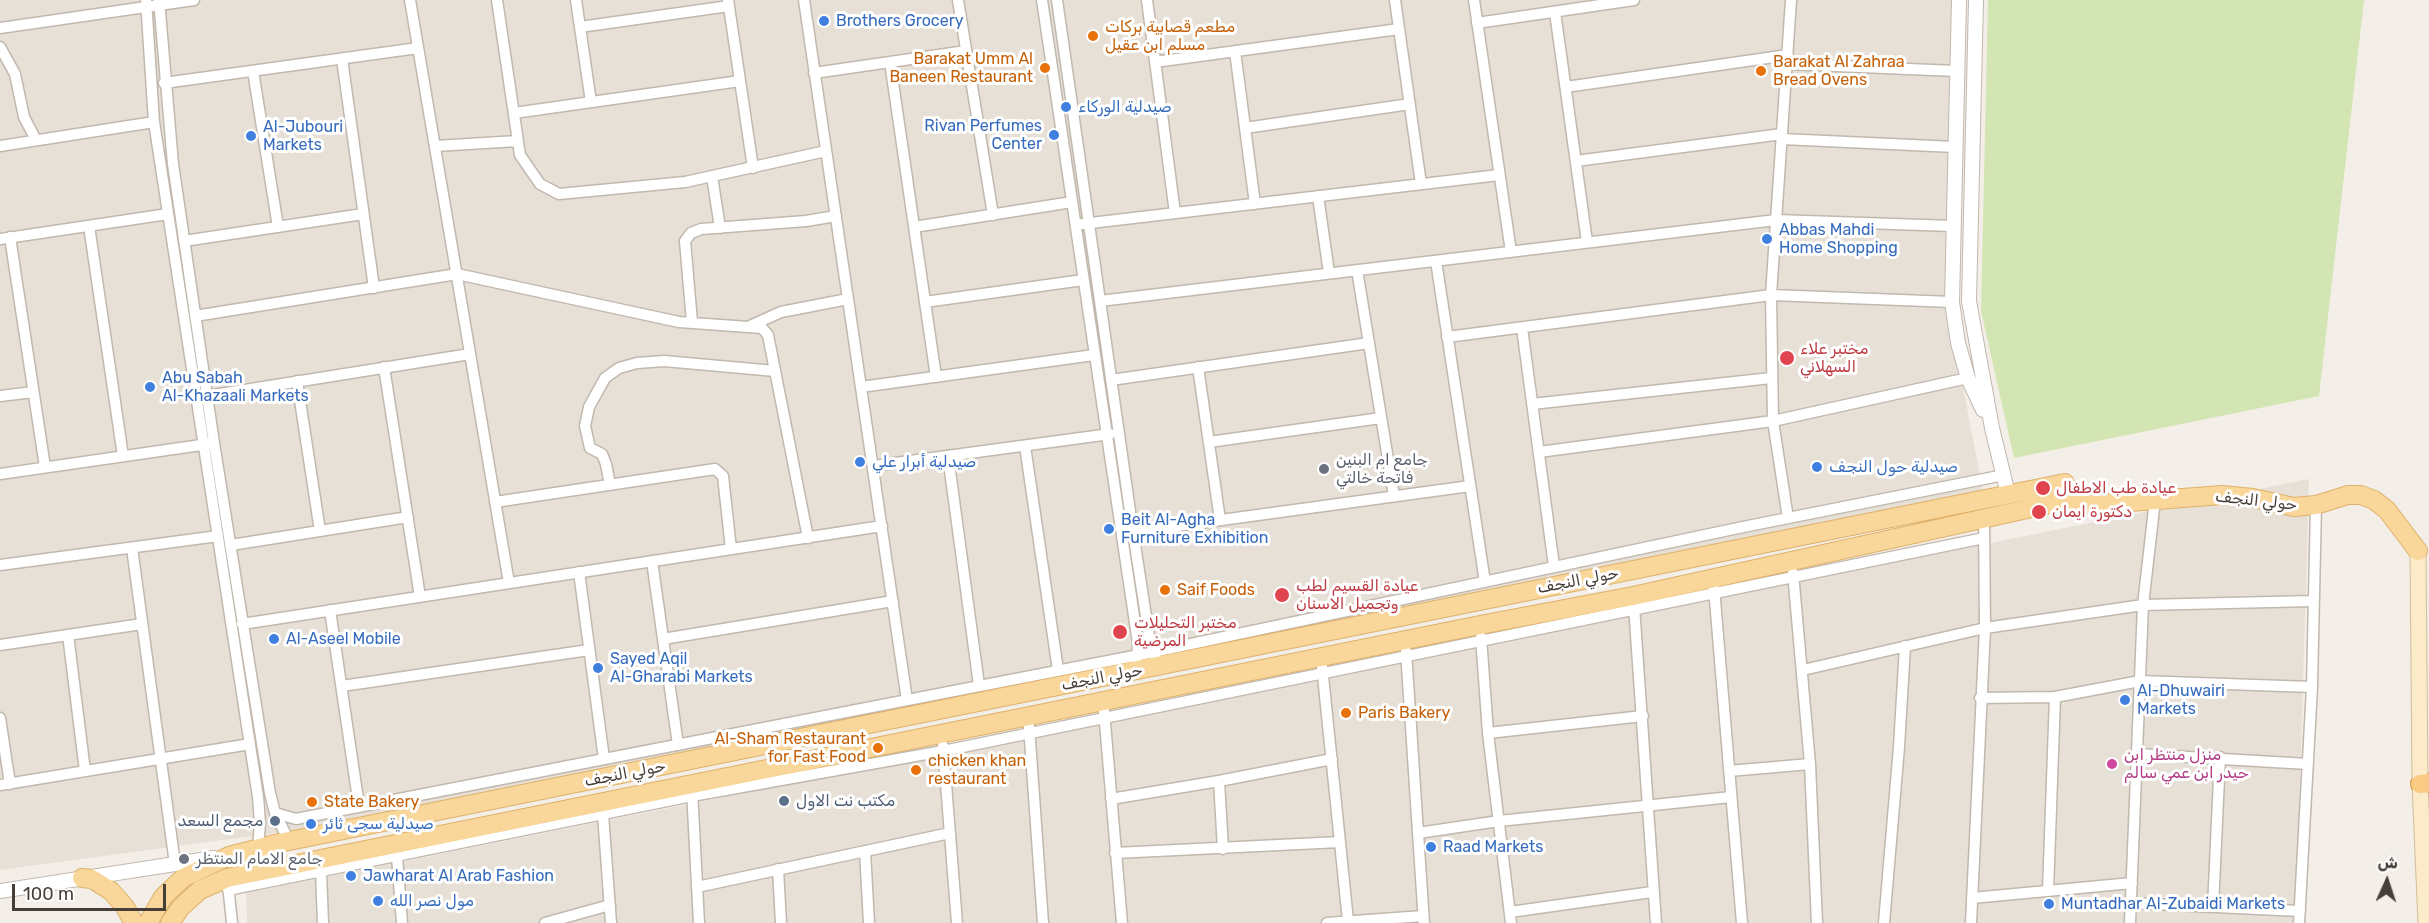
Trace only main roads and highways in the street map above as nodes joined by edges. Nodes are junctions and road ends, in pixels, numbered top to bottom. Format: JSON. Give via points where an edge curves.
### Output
{"nodes":[{"id":1,"x":2066,"y":492,"type":"junction"},
{"id":2,"x":2418,"y":551,"type":"joint"},
{"id":3,"x":868,"y":725,"type":"junction"},
{"id":4,"x":827,"y":733,"type":"junction"},
{"id":5,"x":874,"y":746,"type":"junction"},
{"id":6,"x":829,"y":755,"type":"junction"},
{"id":7,"x":2425,"y":783,"type":"edge"},
{"id":8,"x":82,"y":878,"type":"road end"},
{"id":9,"x":134,"y":923,"type":"edge"},
{"id":10,"x":148,"y":923,"type":"edge"},
{"id":11,"x":170,"y":923,"type":"edge"},
{"id":12,"x":2426,"y":923,"type":"edge"}],
"edges":[{"from":1,"to":2,"type":"main road","name":"حولي النجف","via":[[2090,505],[2222,495],[2286,506],[2316,505],[2348,495],[2374,500],[2387,510]]},
{"from":1,"to":3,"type":"main road","name":"حولي النجف","via":[[2008,494],[1158,658]]},
{"from":1,"to":5,"type":"main road","name":"حولي النجف","via":[[1793,570],[1714,587],[943,742]]},
{"from":2,"to":7,"type":"main road"},
{"from":3,"to":4,"type":"main road","name":"حولي النجف"},
{"from":3,"to":5,"type":"main road","via":[[867,734]]},
{"from":4,"to":6,"type":"main road","via":[[833,744]]},
{"from":4,"to":10,"type":"main road","name":"حولي النجف","via":[[229,856],[183,878],[163,897]]},
{"from":5,"to":6,"type":"main road","name":"حولي النجف"},
{"from":6,"to":11,"type":"main road","name":"حولي النجف","via":[[778,773],[200,890]]},
{"from":7,"to":12,"type":"main road"},
{"from":8,"to":9,"type":"main road","via":[[92,879],[111,891]]}]}
